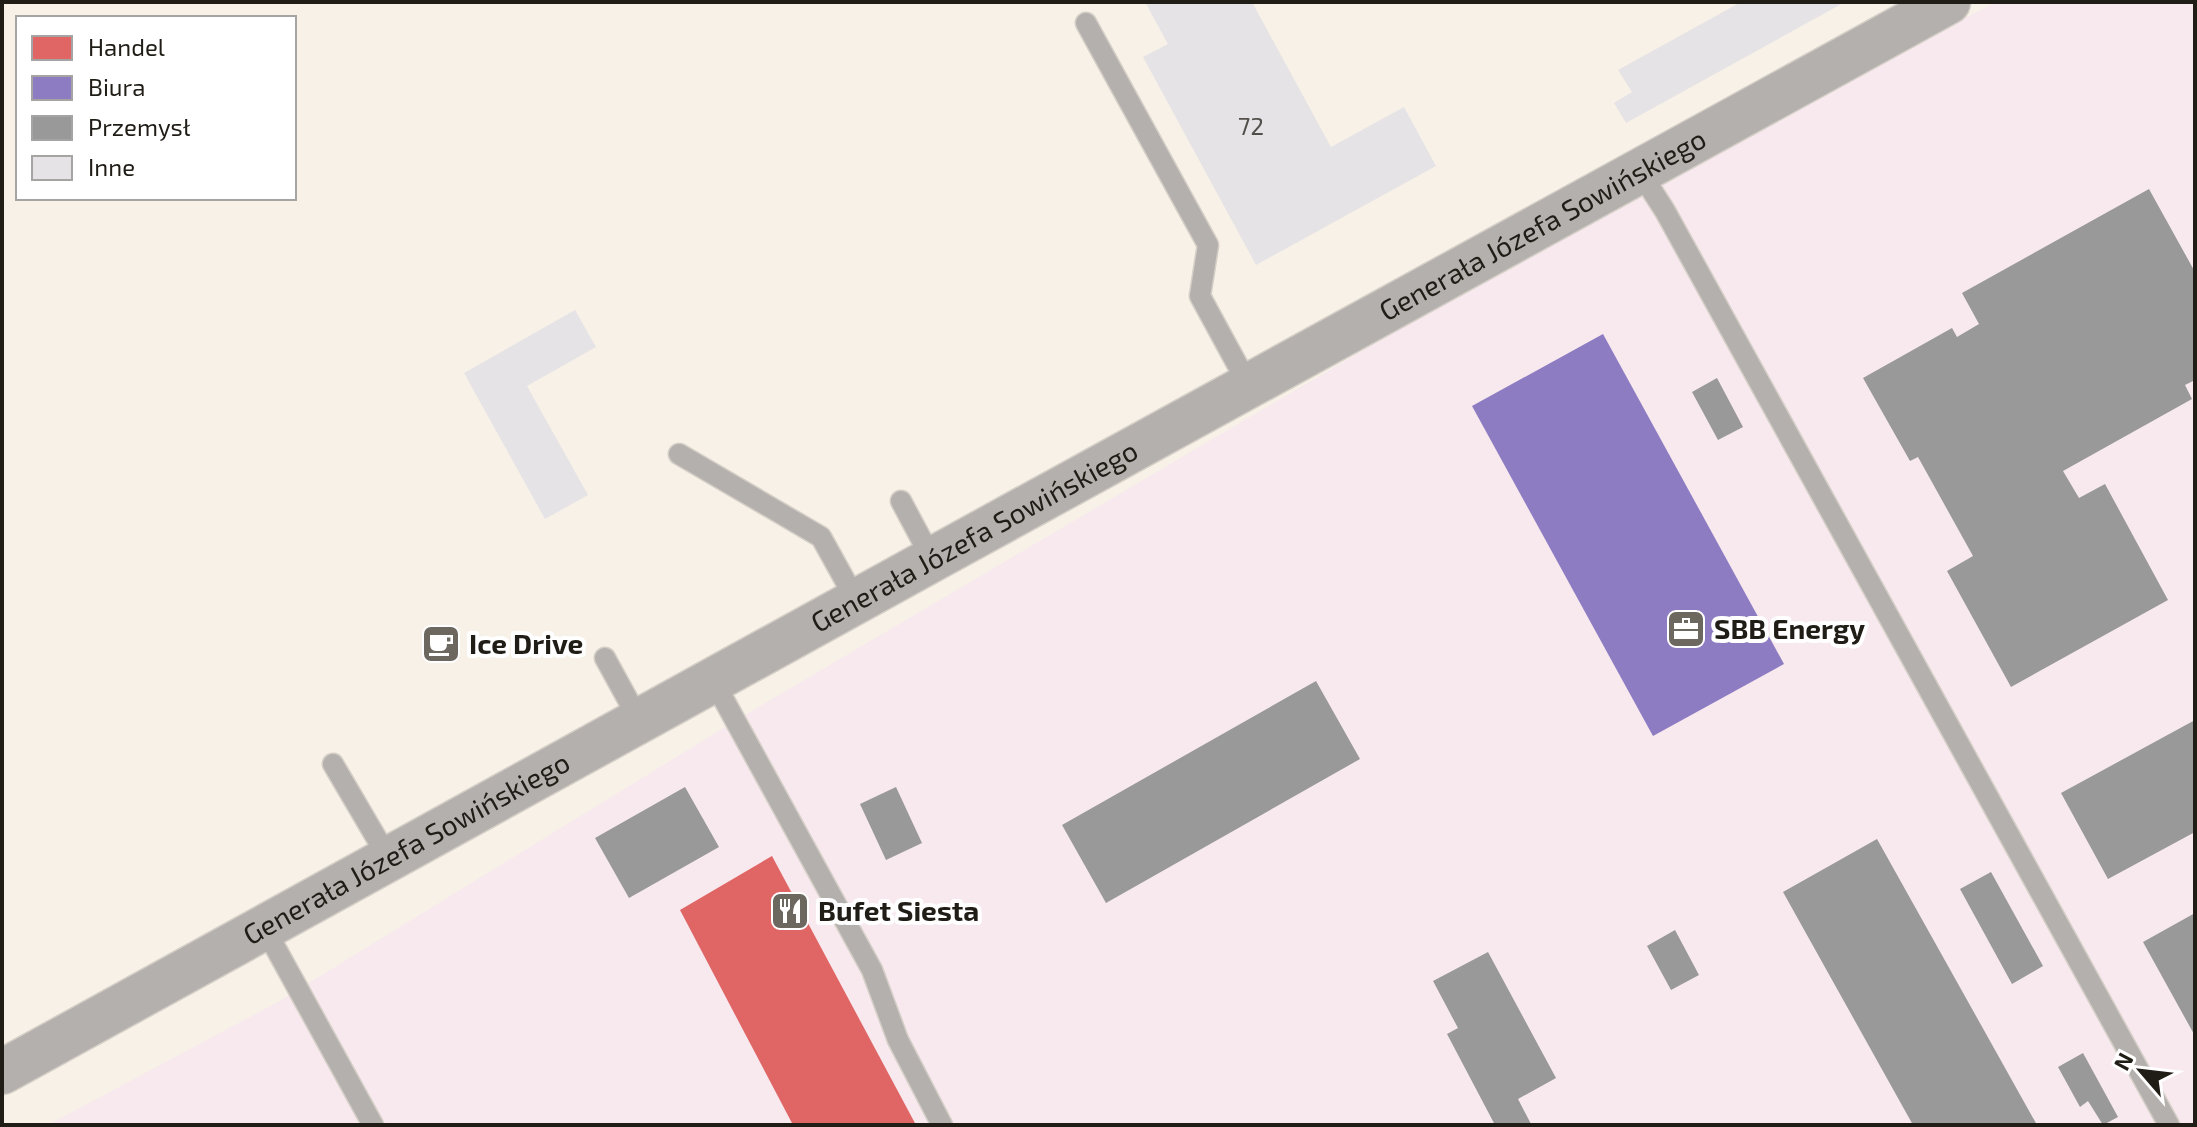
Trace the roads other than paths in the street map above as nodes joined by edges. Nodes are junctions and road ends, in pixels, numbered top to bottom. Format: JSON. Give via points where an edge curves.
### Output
{"nodes":[{"id":1,"x":1948,"y":2,"type":"edge"},
{"id":2,"x":1086,"y":23,"type":"dead end"},
{"id":3,"x":1640,"y":172,"type":"junction"},
{"id":4,"x":1250,"y":388,"type":"junction"},
{"id":5,"x":679,"y":454,"type":"dead end"},
{"id":6,"x":901,"y":501,"type":"dead end"},
{"id":7,"x":933,"y":561,"type":"junction"},
{"id":8,"x":857,"y":602,"type":"junction"},
{"id":9,"x":605,"y":658,"type":"dead end"},
{"id":10,"x":713,"y":680,"type":"junction"},
{"id":11,"x":639,"y":720,"type":"junction"},
{"id":12,"x":333,"y":764,"type":"dead end"},
{"id":13,"x":387,"y":856,"type":"junction"},
{"id":14,"x":264,"y":927,"type":"junction"},
{"id":15,"x":2,"y":1072,"type":"edge"},
{"id":16,"x":373,"y":1125,"type":"edge"},
{"id":17,"x":942,"y":1125,"type":"edge"},
{"id":18,"x":2169,"y":1125,"type":"edge"}],
"edges":[{"from":1,"to":3,"type":"street","name":"Generała Józefa Sowińskiego"},
{"from":2,"to":4,"type":"lane","via":[[1208,245],[1200,296]]},
{"from":3,"to":4,"type":"street","name":"Generała Józefa Sowińskiego"},
{"from":3,"to":18,"type":"lane"},
{"from":4,"to":7,"type":"street","name":"Generała Józefa Sowińskiego"},
{"from":5,"to":8,"type":"lane","via":[[821,537]]},
{"from":6,"to":7,"type":"lane"},
{"from":7,"to":8,"type":"street","name":"Generała Józefa Sowińskiego"},
{"from":8,"to":10,"type":"street","name":"Generała Józefa Sowińskiego"},
{"from":9,"to":11,"type":"lane"},
{"from":10,"to":11,"type":"street","name":"Generała Józefa Sowińskiego"},
{"from":10,"to":17,"type":"lane","via":[[872,970],[898,1040]]},
{"from":11,"to":13,"type":"street","name":"Generała Józefa Sowińskiego"},
{"from":12,"to":13,"type":"lane"},
{"from":13,"to":14,"type":"street","name":"Generała Józefa Sowińskiego"},
{"from":14,"to":15,"type":"street","name":"Generała Józefa Sowińskiego"},
{"from":14,"to":16,"type":"lane"}]}
